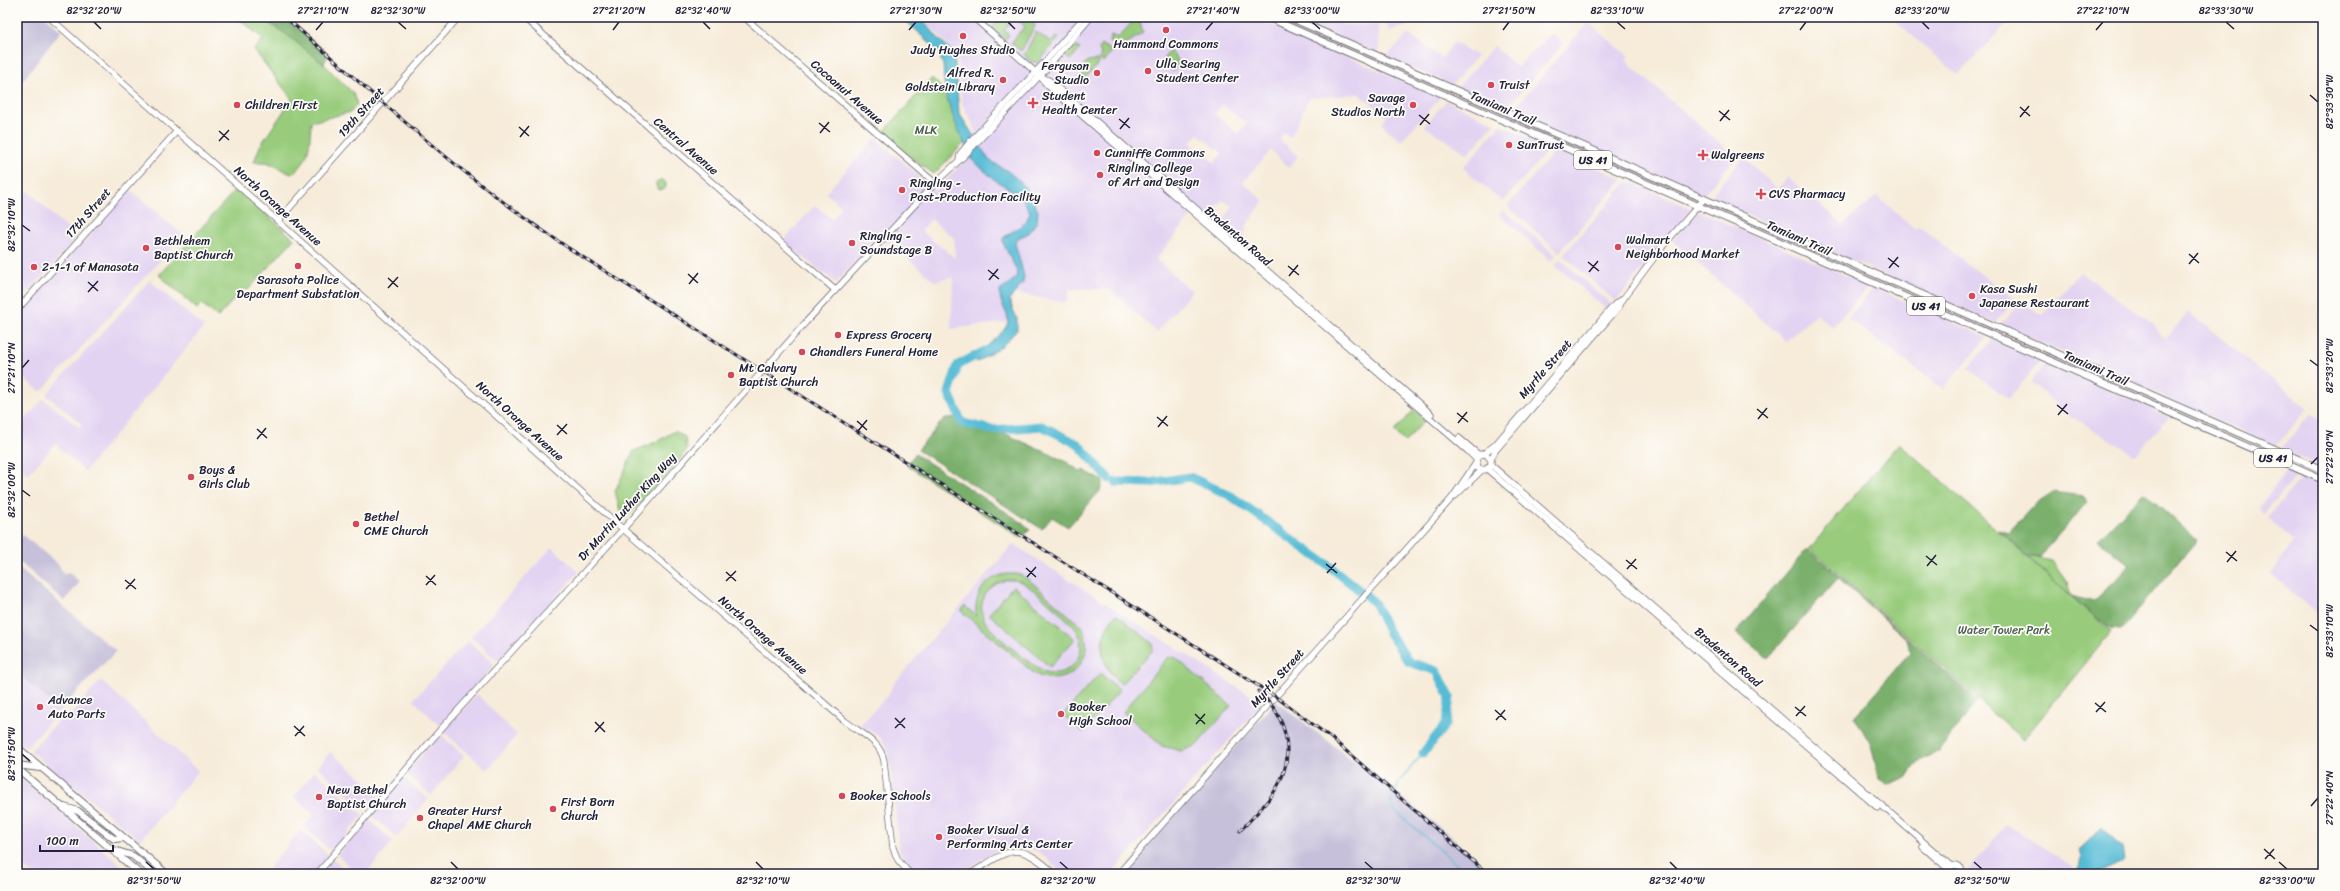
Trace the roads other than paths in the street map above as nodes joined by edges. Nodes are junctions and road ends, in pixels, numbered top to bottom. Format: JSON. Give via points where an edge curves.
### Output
{"nodes":[{"id":1,"x":49,"y":17,"type":"edge"},
{"id":2,"x":459,"y":17,"type":"edge"},
{"id":3,"x":523,"y":17,"type":"edge"},
{"id":4,"x":744,"y":17,"type":"edge"},
{"id":5,"x":973,"y":17,"type":"edge"},
{"id":6,"x":1084,"y":17,"type":"edge"},
{"id":7,"x":1091,"y":17,"type":"edge"},
{"id":8,"x":1267,"y":17,"type":"edge"},
{"id":9,"x":1289,"y":17,"type":"edge"},
{"id":10,"x":1038,"y":74,"type":"junction"},
{"id":11,"x":177,"y":131,"type":"junction"},
{"id":12,"x":935,"y":184,"type":"junction"},
{"id":13,"x":1704,"y":199,"type":"junction"},
{"id":14,"x":1698,"y":206,"type":"junction"},
{"id":15,"x":278,"y":221,"type":"junction"},
{"id":16,"x":835,"y":290,"type":"junction"},
{"id":17,"x":1623,"y":299,"type":"junction"},
{"id":18,"x":17,"y":310,"type":"edge"},
{"id":19,"x":2155,"y":396,"type":"junction"},
{"id":20,"x":2146,"y":402,"type":"junction"},
{"id":21,"x":1478,"y":458,"type":"junction"},
{"id":22,"x":1488,"y":466,"type":"junction"},
{"id":23,"x":2323,"y":470,"type":"edge"},
{"id":24,"x":2323,"y":480,"type":"edge"},
{"id":25,"x":1452,"y":498,"type":"junction"},
{"id":26,"x":623,"y":529,"type":"junction"},
{"id":27,"x":17,"y":747,"type":"edge"},
{"id":28,"x":25,"y":753,"type":"junction"},
{"id":29,"x":17,"y":755,"type":"edge"},
{"id":30,"x":17,"y":766,"type":"edge"},
{"id":31,"x":42,"y":768,"type":"junction"},
{"id":32,"x":63,"y":807,"type":"junction"},
{"id":33,"x":124,"y":838,"type":"junction"},
{"id":34,"x":113,"y":850,"type":"junction"},
{"id":35,"x":1948,"y":869,"type":"edge"},
{"id":36,"x":140,"y":874,"type":"edge"},
{"id":37,"x":155,"y":874,"type":"edge"},
{"id":38,"x":167,"y":874,"type":"edge"},
{"id":39,"x":317,"y":874,"type":"edge"},
{"id":40,"x":910,"y":874,"type":"edge"},
{"id":41,"x":970,"y":874,"type":"edge"},
{"id":42,"x":1055,"y":874,"type":"edge"},
{"id":43,"x":1118,"y":874,"type":"edge"},
{"id":44,"x":1963,"y":874,"type":"edge"}],
"edges":[{"from":1,"to":11,"type":"street","name":"North Orange Avenue"},
{"from":2,"to":15,"type":"street","name":"19th Street"},
{"from":3,"to":16,"type":"street","name":"Central Avenue"},
{"from":4,"to":12,"type":"street","name":"Cocoanut Avenue"},
{"from":5,"to":10,"type":"street","name":"Bradenton Road"},
{"from":6,"to":10,"type":"street","name":"Dr Martin Luther King Way"},
{"from":7,"to":10,"type":"street","name":"Dr Martin Luther King Way"},
{"from":8,"to":14,"type":"main road","name":"Tamiami Trail","number":"US 41"},
{"from":9,"to":13,"type":"main road","name":"Tamiami Trail","number":"US 41","via":[[1505,114]]},
{"from":10,"to":12,"type":"street","name":"Dr Martin Luther King Way"},
{"from":10,"to":21,"type":"street","name":"Bradenton Road","via":[[1050,81],[1123,144]]},
{"from":11,"to":15,"type":"street","name":"North Orange Avenue"},
{"from":11,"to":18,"type":"street","name":"17th Street"},
{"from":12,"to":16,"type":"street","name":"Dr Martin Luther King Way"},
{"from":13,"to":14,"type":"street","name":"Myrtle Street"},
{"from":13,"to":19,"type":"main road","name":"Tamiami Trail","number":"US 41"},
{"from":14,"to":17,"type":"street","name":"Myrtle Street","via":[[1662,247]]},
{"from":14,"to":20,"type":"main road","name":"Tamiami Trail","number":"US 41"},
{"from":15,"to":26,"type":"street","name":"North Orange Avenue"},
{"from":16,"to":26,"type":"street","name":"Dr Martin Luther King Way"},
{"from":17,"to":21,"type":"street","name":"Myrtle Street","via":[[1615,304],[1495,445]]},
{"from":17,"to":22,"type":"street","name":"Myrtle Street","via":[[1619,307],[1495,451]]},
{"from":19,"to":20,"type":"main road"},
{"from":19,"to":23,"type":"main road","name":"Tamiami Trail","number":"US 41"},
{"from":20,"to":24,"type":"main road","name":"Tamiami Trail","number":"US 41"},
{"from":21,"to":22,"type":"street","name":"Bradenton Road"},
{"from":21,"to":22,"type":"street","name":"Bradenton Road","via":[[1489,456]]},
{"from":21,"to":25,"type":"street","name":"Myrtle Street"},
{"from":22,"to":25,"type":"street","name":"Myrtle Street"},
{"from":22,"to":35,"type":"street","name":"Bradenton Road"},
{"from":25,"to":43,"type":"street","name":"Myrtle Street"},
{"from":26,"to":39,"type":"street","name":"Dr Martin Luther King Way","via":[[440,730]]},
{"from":26,"to":40,"type":"street","name":"North Orange Avenue","via":[[845,721],[876,742],[884,761],[893,848],[898,860]]},
{"from":27,"to":28,"type":"main road"},
{"from":28,"to":29,"type":"main road"},
{"from":28,"to":31,"type":"main road"},
{"from":30,"to":31,"type":"main road"},
{"from":30,"to":32,"type":"main road"},
{"from":31,"to":33,"type":"main road"},
{"from":32,"to":33,"type":"main road","via":[[78,811],[114,839]]},
{"from":32,"to":34,"type":"main road"},
{"from":33,"to":38,"type":"main road"},
{"from":34,"to":36,"type":"main road"},
{"from":34,"to":37,"type":"main road","via":[[133,856]]},
{"from":35,"to":44,"type":"street","name":"Bradenton Road","via":[[1959,866]]},
{"from":41,"to":42,"type":"street","via":[[999,855],[1011,851],[1030,854]]}]}
